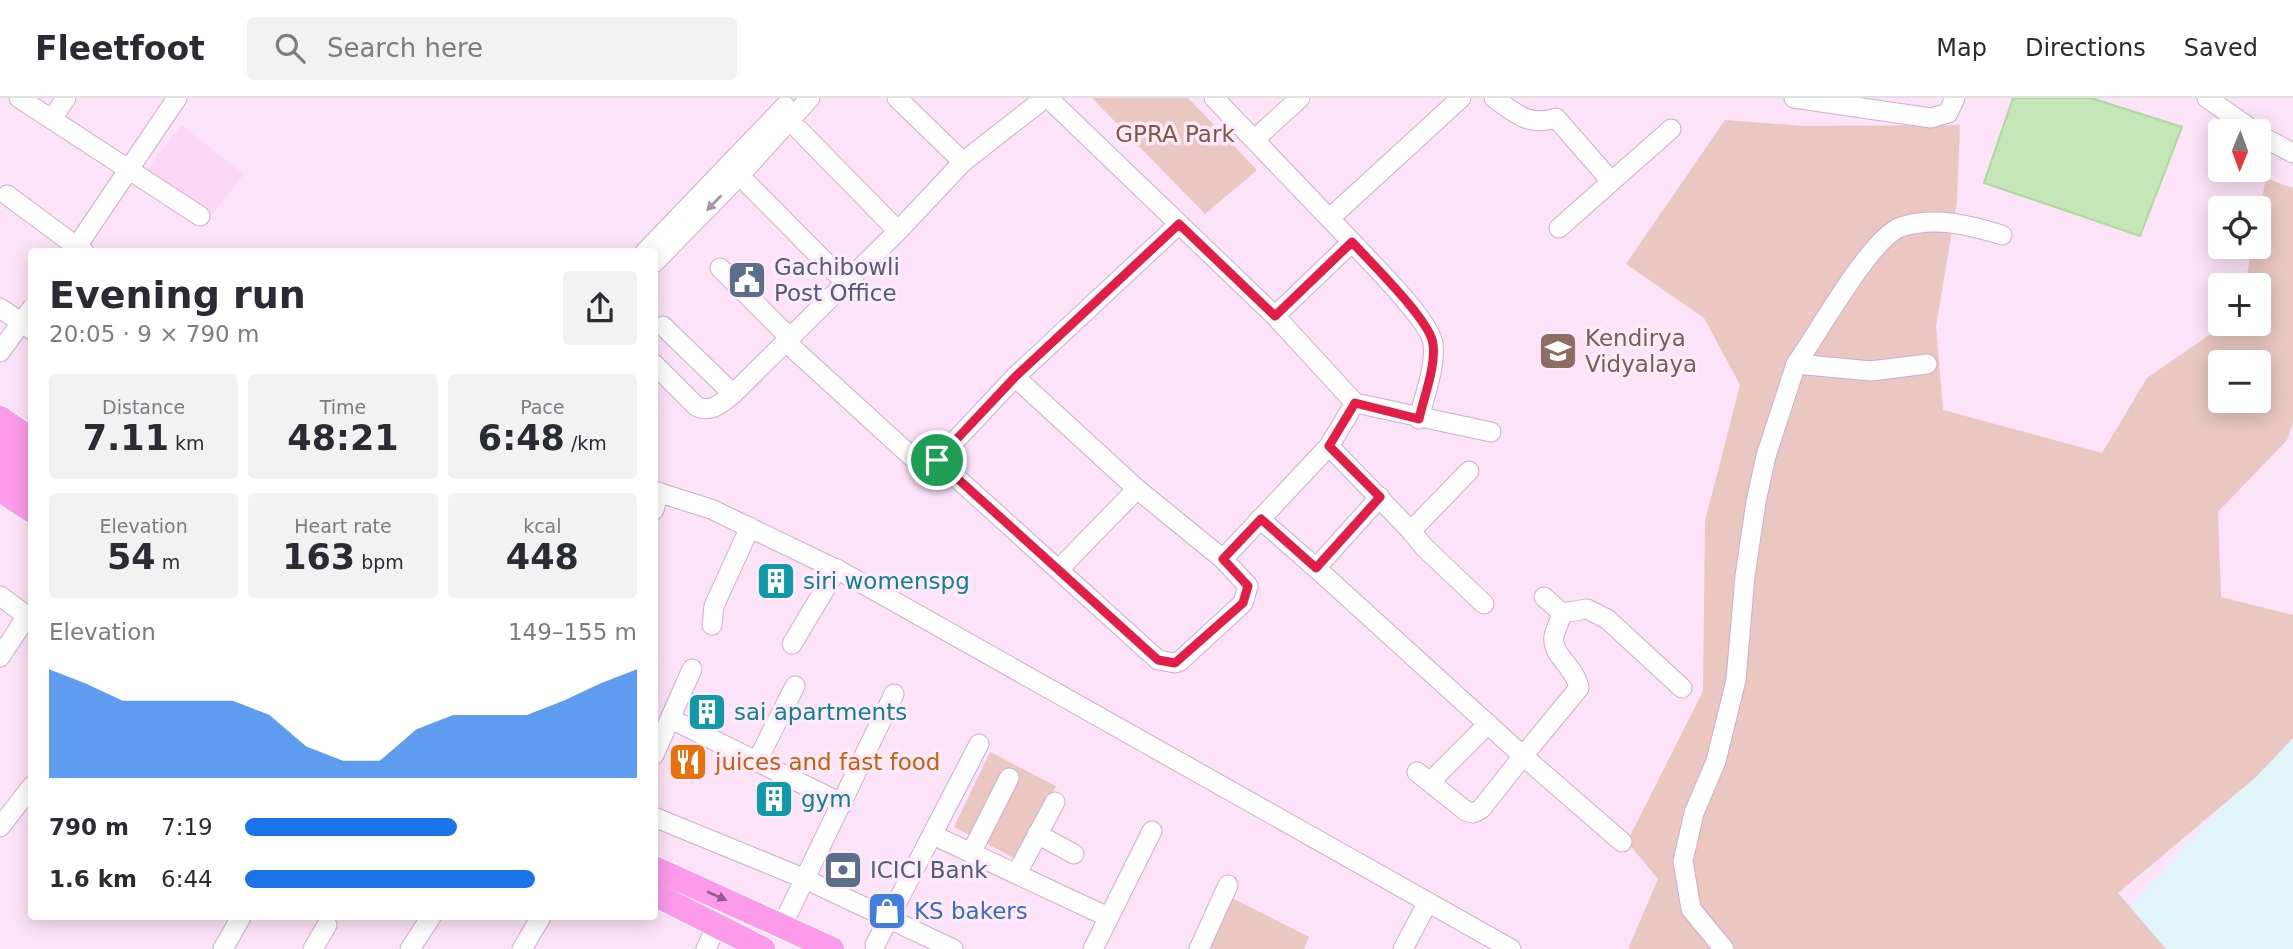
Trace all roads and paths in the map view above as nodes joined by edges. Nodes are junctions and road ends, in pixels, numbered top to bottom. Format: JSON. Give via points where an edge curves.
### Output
{"nodes":[{"id":1,"x":19,"y":98,"type":"edge"},
{"id":2,"x":66,"y":98,"type":"edge"},
{"id":3,"x":177,"y":98,"type":"edge"},
{"id":4,"x":792,"y":98,"type":"edge"},
{"id":5,"x":810,"y":98,"type":"edge"},
{"id":6,"x":897,"y":98,"type":"edge"},
{"id":7,"x":1046,"y":98,"type":"edge"},
{"id":8,"x":1214,"y":98,"type":"edge"},
{"id":9,"x":1300,"y":98,"type":"edge"},
{"id":10,"x":1461,"y":98,"type":"edge"},
{"id":11,"x":1494,"y":98,"type":"edge"},
{"id":12,"x":1794,"y":98,"type":"edge"},
{"id":13,"x":1955,"y":98,"type":"edge"},
{"id":14,"x":2193,"y":98,"type":"edge"},
{"id":15,"x":2207,"y":98,"type":"edge"},
{"id":16,"x":2223,"y":119,"type":"edge"},
{"id":17,"x":2237,"y":119,"type":"edge"},
{"id":18,"x":52,"y":120,"type":"junction"},
{"id":19,"x":1671,"y":129,"type":"dead end"},
{"id":20,"x":799,"y":130,"type":"dead end"},
{"id":21,"x":1255,"y":139,"type":"junction"},
{"id":22,"x":2272,"y":142,"type":"edge"},
{"id":23,"x":2272,"y":152,"type":"edge"},
{"id":24,"x":2293,"y":153,"type":"edge"},
{"id":25,"x":963,"y":162,"type":"junction"},
{"id":26,"x":2293,"y":162,"type":"edge"},
{"id":27,"x":130,"y":171,"type":"junction"},
{"id":28,"x":1611,"y":181,"type":"junction"},
{"id":29,"x":748,"y":184,"type":"dead end"},
{"id":30,"x":7,"y":195,"type":"dead end"},
{"id":31,"x":200,"y":216,"type":"dead end"},
{"id":32,"x":1330,"y":218,"type":"junction"},
{"id":33,"x":1179,"y":224,"type":"junction"},
{"id":34,"x":1559,"y":228,"type":"dead end"},
{"id":35,"x":898,"y":231,"type":"junction"},
{"id":36,"x":2002,"y":235,"type":"dead end"},
{"id":37,"x":1352,"y":242,"type":"junction"},
{"id":38,"x":75,"y":248,"type":"edge"},
{"id":39,"x":79,"y":248,"type":"edge"},
{"id":40,"x":649,"y":248,"type":"edge"},
{"id":41,"x":658,"y":259,"type":"edge"},
{"id":42,"x":720,"y":268,"type":"dead end"},
{"id":43,"x":846,"y":283,"type":"junction"},
{"id":44,"x":0,"y":308,"type":"edge"},
{"id":45,"x":1275,"y":316,"type":"junction"},
{"id":46,"x":28,"y":320,"type":"edge"},
{"id":47,"x":663,"y":326,"type":"dead end"},
{"id":48,"x":788,"y":340,"type":"junction"},
{"id":49,"x":0,"y":352,"type":"edge"},
{"id":50,"x":1796,"y":364,"type":"junction"},
{"id":51,"x":1927,"y":364,"type":"dead end"},
{"id":52,"x":658,"y":368,"type":"edge"},
{"id":53,"x":1015,"y":377,"type":"junction"},
{"id":54,"x":733,"y":394,"type":"junction"},
{"id":55,"x":1355,"y":403,"type":"junction"},
{"id":56,"x":0,"y":418,"type":"edge"},
{"id":57,"x":1419,"y":419,"type":"junction"},
{"id":58,"x":1491,"y":432,"type":"dead end"},
{"id":59,"x":28,"y":437,"type":"edge"},
{"id":60,"x":0,"y":441,"type":"edge"},
{"id":61,"x":1329,"y":446,"type":"junction"},
{"id":62,"x":28,"y":460,"type":"edge"},
{"id":63,"x":937,"y":460,"type":"junction"},
{"id":64,"x":0,"y":468,"type":"edge"},
{"id":65,"x":1469,"y":471,"type":"dead end"},
{"id":66,"x":28,"y":487,"type":"edge"},
{"id":67,"x":1137,"y":489,"type":"junction"},
{"id":68,"x":0,"y":490,"type":"edge"},
{"id":69,"x":1380,"y":497,"type":"junction"},
{"id":70,"x":658,"y":498,"type":"edge"},
{"id":71,"x":28,"y":508,"type":"edge"},
{"id":72,"x":1261,"y":519,"type":"junction"},
{"id":73,"x":750,"y":527,"type":"junction"},
{"id":74,"x":1411,"y":530,"type":"junction"},
{"id":75,"x":1223,"y":559,"type":"junction"},
{"id":76,"x":1316,"y":568,"type":"junction"},
{"id":77,"x":837,"y":569,"type":"junction"},
{"id":78,"x":1059,"y":569,"type":"junction"},
{"id":79,"x":0,"y":596,"type":"edge"},
{"id":80,"x":1544,"y":597,"type":"dead end"},
{"id":81,"x":1484,"y":604,"type":"dead end"},
{"id":82,"x":1562,"y":613,"type":"junction"},
{"id":83,"x":28,"y":616,"type":"edge"},
{"id":84,"x":28,"y":618,"type":"edge"},
{"id":85,"x":712,"y":625,"type":"dead end"},
{"id":86,"x":792,"y":643,"type":"dead end"},
{"id":87,"x":0,"y":657,"type":"edge"},
{"id":88,"x":692,"y":669,"type":"dead end"},
{"id":89,"x":795,"y":686,"type":"dead end"},
{"id":90,"x":1682,"y":688,"type":"dead end"},
{"id":91,"x":894,"y":694,"type":"dead end"},
{"id":92,"x":671,"y":719,"type":"junction"},
{"id":93,"x":1488,"y":724,"type":"junction"},
{"id":94,"x":979,"y":744,"type":"dead end"},
{"id":95,"x":658,"y":747,"type":"edge"},
{"id":96,"x":1523,"y":756,"type":"junction"},
{"id":97,"x":757,"y":761,"type":"junction"},
{"id":98,"x":1009,"y":778,"type":"dead end"},
{"id":99,"x":28,"y":791,"type":"edge"},
{"id":100,"x":1055,"y":802,"type":"dead end"},
{"id":101,"x":843,"y":804,"type":"junction"},
{"id":102,"x":658,"y":819,"type":"edge"},
{"id":103,"x":0,"y":827,"type":"edge"},
{"id":104,"x":1152,"y":831,"type":"dead end"},
{"id":105,"x":1037,"y":834,"type":"junction"},
{"id":106,"x":933,"y":835,"type":"junction"},
{"id":107,"x":1622,"y":842,"type":"dead end"},
{"id":108,"x":971,"y":852,"type":"junction"},
{"id":109,"x":1074,"y":854,"type":"dead end"},
{"id":110,"x":658,"y":870,"type":"edge"},
{"id":111,"x":1017,"y":873,"type":"junction"},
{"id":112,"x":803,"y":878,"type":"junction"},
{"id":113,"x":1228,"y":885,"type":"dead end"},
{"id":114,"x":658,"y":896,"type":"edge"},
{"id":115,"x":1428,"y":902,"type":"junction"},
{"id":116,"x":1108,"y":917,"type":"junction"},
{"id":117,"x":891,"y":919,"type":"junction"},
{"id":118,"x":239,"y":920,"type":"edge"},
{"id":119,"x":429,"y":920,"type":"edge"},
{"id":120,"x":539,"y":920,"type":"edge"},
{"id":121,"x":327,"y":925,"type":"dead end"},
{"id":122,"x":716,"y":926,"type":"junction"},
{"id":123,"x":782,"y":926,"type":"junction"},
{"id":124,"x":875,"y":945,"type":"dead end"},
{"id":125,"x":1500,"y":946,"type":"edge"},
{"id":126,"x":223,"y":949,"type":"edge"},
{"id":127,"x":313,"y":949,"type":"edge"},
{"id":128,"x":410,"y":949,"type":"edge"},
{"id":129,"x":522,"y":949,"type":"edge"},
{"id":130,"x":706,"y":949,"type":"edge"},
{"id":131,"x":763,"y":949,"type":"edge"},
{"id":132,"x":832,"y":949,"type":"edge"},
{"id":133,"x":953,"y":949,"type":"edge"},
{"id":134,"x":1093,"y":949,"type":"edge"},
{"id":135,"x":1199,"y":949,"type":"edge"},
{"id":136,"x":1403,"y":949,"type":"edge"},
{"id":137,"x":1724,"y":949,"type":"edge"}],
"edges":[{"from":1,"to":18,"type":"street"},
{"from":2,"to":18,"type":"street"},
{"from":3,"to":27,"type":"street"},
{"from":4,"to":40,"type":"street"},
{"from":5,"to":41,"type":"street","one_way":true},
{"from":6,"to":25,"type":"street"},
{"from":7,"to":25,"type":"street"},
{"from":7,"to":33,"type":"street"},
{"from":8,"to":21,"type":"street"},
{"from":9,"to":21,"type":"street"},
{"from":10,"to":32,"type":"street"},
{"from":11,"to":28,"type":"street","via":[[1523,120],[1556,118]]},
{"from":12,"to":13,"type":"street","via":[[1931,118],[1948,113]]},
{"from":14,"to":16,"type":"street"},
{"from":15,"to":17,"type":"street"},
{"from":18,"to":27,"type":"street"},
{"from":19,"to":28,"type":"street"},
{"from":20,"to":35,"type":"street"},
{"from":21,"to":32,"type":"street"},
{"from":22,"to":24,"type":"street"},
{"from":23,"to":26,"type":"street"},
{"from":25,"to":35,"type":"street"},
{"from":27,"to":31,"type":"street"},
{"from":27,"to":39,"type":"street"},
{"from":28,"to":34,"type":"street"},
{"from":29,"to":43,"type":"street"},
{"from":30,"to":38,"type":"street"},
{"from":32,"to":37,"type":"street"},
{"from":33,"to":45,"type":"street"},
{"from":33,"to":53,"type":"street"},
{"from":35,"to":43,"type":"street"},
{"from":36,"to":50,"type":"street","via":[[1967,224],[1930,222],[1898,228],[1869,255]]},
{"from":37,"to":45,"type":"street"},
{"from":37,"to":57,"type":"street","via":[[1420,317],[1433,339]]},
{"from":42,"to":48,"type":"street"},
{"from":43,"to":48,"type":"street"},
{"from":44,"to":46,"type":"street"},
{"from":45,"to":55,"type":"street"},
{"from":46,"to":49,"type":"street"},
{"from":47,"to":54,"type":"street"},
{"from":48,"to":54,"type":"street"},
{"from":48,"to":63,"type":"street","via":[[912,457],[927,465]]},
{"from":50,"to":51,"type":"street","via":[[1871,371]]},
{"from":50,"to":137,"type":"street","via":[[1756,502],[1736,680],[1716,761],[1693,813],[1683,862],[1691,908]]},
{"from":52,"to":54,"type":"street","via":[[701,409],[715,408]]},
{"from":53,"to":63,"type":"street"},
{"from":53,"to":67,"type":"street"},
{"from":55,"to":57,"type":"street"},
{"from":55,"to":61,"type":"street"},
{"from":56,"to":59,"type":"main road"},
{"from":57,"to":58,"type":"street"},
{"from":60,"to":62,"type":"main road"},
{"from":61,"to":69,"type":"street"},
{"from":61,"to":72,"type":"street"},
{"from":63,"to":78,"type":"street"},
{"from":64,"to":66,"type":"main road"},
{"from":65,"to":74,"type":"street"},
{"from":67,"to":75,"type":"street"},
{"from":67,"to":78,"type":"street"},
{"from":68,"to":71,"type":"main road"},
{"from":69,"to":74,"type":"street"},
{"from":69,"to":76,"type":"street"},
{"from":70,"to":73,"type":"street","via":[[711,509]]},
{"from":72,"to":75,"type":"street"},
{"from":72,"to":76,"type":"street"},
{"from":73,"to":77,"type":"street"},
{"from":73,"to":85,"type":"street","via":[[714,606]]},
{"from":74,"to":81,"type":"street"},
{"from":75,"to":78,"type":"street","via":[[1248,586],[1243,603],[1175,663],[1158,660]]},
{"from":76,"to":93,"type":"street"},
{"from":77,"to":86,"type":"street"},
{"from":77,"to":115,"type":"street"},
{"from":79,"to":83,"type":"street"},
{"from":80,"to":82,"type":"street"},
{"from":82,"to":90,"type":"street","via":[[1587,609],[1608,620]]},
{"from":82,"to":96,"type":"street","via":[[1553,639],[1579,688]]},
{"from":84,"to":87,"type":"street"},
{"from":88,"to":92,"type":"street"},
{"from":89,"to":97,"type":"street"},
{"from":91,"to":101,"type":"street"},
{"from":92,"to":95,"type":"street"},
{"from":92,"to":97,"type":"street"},
{"from":93,"to":96,"type":"street"},
{"from":93,"to":96,"type":"street","via":[[1423,777],[1472,813],[1481,809]]},
{"from":94,"to":106,"type":"street"},
{"from":96,"to":107,"type":"street"},
{"from":97,"to":101,"type":"street"},
{"from":98,"to":108,"type":"street"},
{"from":99,"to":103,"type":"street"},
{"from":100,"to":105,"type":"street"},
{"from":101,"to":112,"type":"street"},
{"from":102,"to":112,"type":"street"},
{"from":104,"to":116,"type":"street"},
{"from":105,"to":109,"type":"street"},
{"from":105,"to":111,"type":"street"},
{"from":106,"to":108,"type":"street"},
{"from":106,"to":117,"type":"street"},
{"from":108,"to":111,"type":"street"},
{"from":110,"to":123,"type":"main road","one_way":true},
{"from":111,"to":116,"type":"street"},
{"from":112,"to":117,"type":"street"},
{"from":112,"to":123,"type":"street"},
{"from":113,"to":135,"type":"street"},
{"from":114,"to":122,"type":"main road"},
{"from":115,"to":125,"type":"street"},
{"from":115,"to":136,"type":"street"},
{"from":116,"to":134,"type":"street"},
{"from":117,"to":124,"type":"street"},
{"from":117,"to":133,"type":"street"},
{"from":118,"to":126,"type":"street"},
{"from":119,"to":128,"type":"street"},
{"from":120,"to":129,"type":"street"},
{"from":121,"to":127,"type":"street"},
{"from":122,"to":130,"type":"street"},
{"from":122,"to":131,"type":"main road"},
{"from":123,"to":132,"type":"main road"}]}
